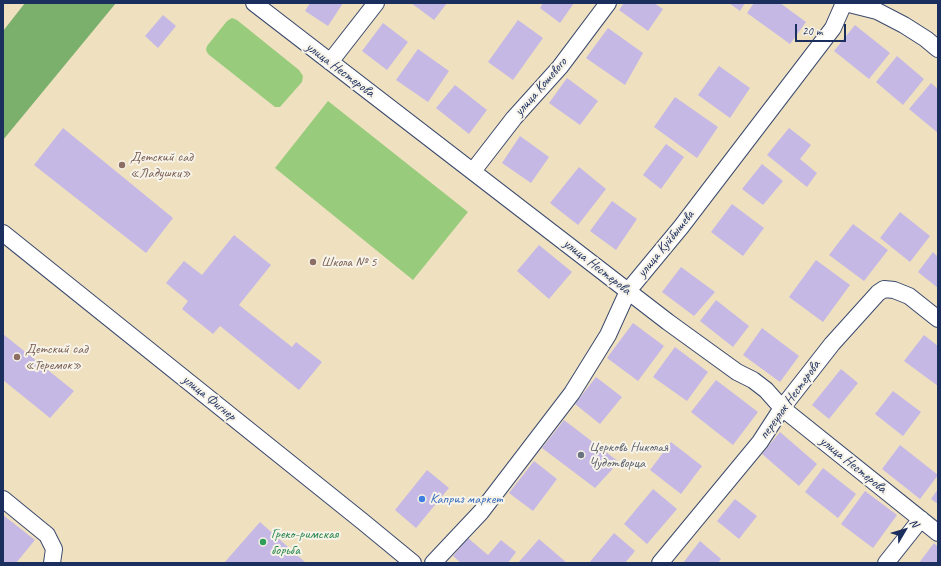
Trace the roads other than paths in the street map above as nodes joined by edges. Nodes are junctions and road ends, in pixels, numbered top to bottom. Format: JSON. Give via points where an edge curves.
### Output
{"nodes":[{"id":1,"x":254,"y":3,"type":"edge"},
{"id":2,"x":376,"y":3,"type":"edge"},
{"id":3,"x":608,"y":3,"type":"edge"},
{"id":4,"x":845,"y":3,"type":"edge"},
{"id":5,"x":863,"y":5,"type":"edge"},
{"id":6,"x":938,"y":49,"type":"edge"},
{"id":7,"x":330,"y":62,"type":"junction"},
{"id":8,"x":473,"y":171,"type":"junction"},
{"id":9,"x":3,"y":233,"type":"edge"},
{"id":10,"x":628,"y":291,"type":"junction"},
{"id":11,"x":938,"y":319,"type":"edge"},
{"id":12,"x":782,"y":408,"type":"junction"},
{"id":13,"x":3,"y":499,"type":"edge"},
{"id":14,"x":921,"y":520,"type":"junction"},
{"id":15,"x":938,"y":533,"type":"edge"},
{"id":16,"x":52,"y":563,"type":"edge"},
{"id":17,"x":413,"y":563,"type":"edge"},
{"id":18,"x":433,"y":563,"type":"edge"},
{"id":19,"x":660,"y":563,"type":"edge"},
{"id":20,"x":886,"y":563,"type":"edge"}],
"edges":[{"from":1,"to":7,"type":"street","name":"улица Нестерова"},
{"from":2,"to":7,"type":"street"},
{"from":3,"to":8,"type":"street","name":"улица Кошевого","via":[[560,67],[514,118]]},
{"from":4,"to":5,"type":"street"},
{"from":4,"to":10,"type":"street","name":"улица Куйбышева","via":[[833,28],[681,227]]},
{"from":5,"to":6,"type":"street","via":[[904,25]]},
{"from":7,"to":8,"type":"street","name":"улица Нестерова"},
{"from":8,"to":10,"type":"street","name":"улица Нестерова"},
{"from":9,"to":17,"type":"street","name":"улица Фигнер"},
{"from":10,"to":12,"type":"street","name":"улица Нестерова","via":[[737,372],[753,380]]},
{"from":10,"to":18,"type":"street","name":"улица Куйбышева","via":[[608,334],[572,393],[482,512]]},
{"from":11,"to":12,"type":"street","name":"переулок Нестерова","via":[[909,296],[884,289],[832,344]]},
{"from":12,"to":14,"type":"street","name":"улица Нестерова"},
{"from":12,"to":19,"type":"street","name":"переулок Нестерова","via":[[760,442]]},
{"from":13,"to":16,"type":"street","via":[[47,535],[54,549]]},
{"from":14,"to":15,"type":"street","name":"улица Нестерова"},
{"from":14,"to":20,"type":"street"}]}
